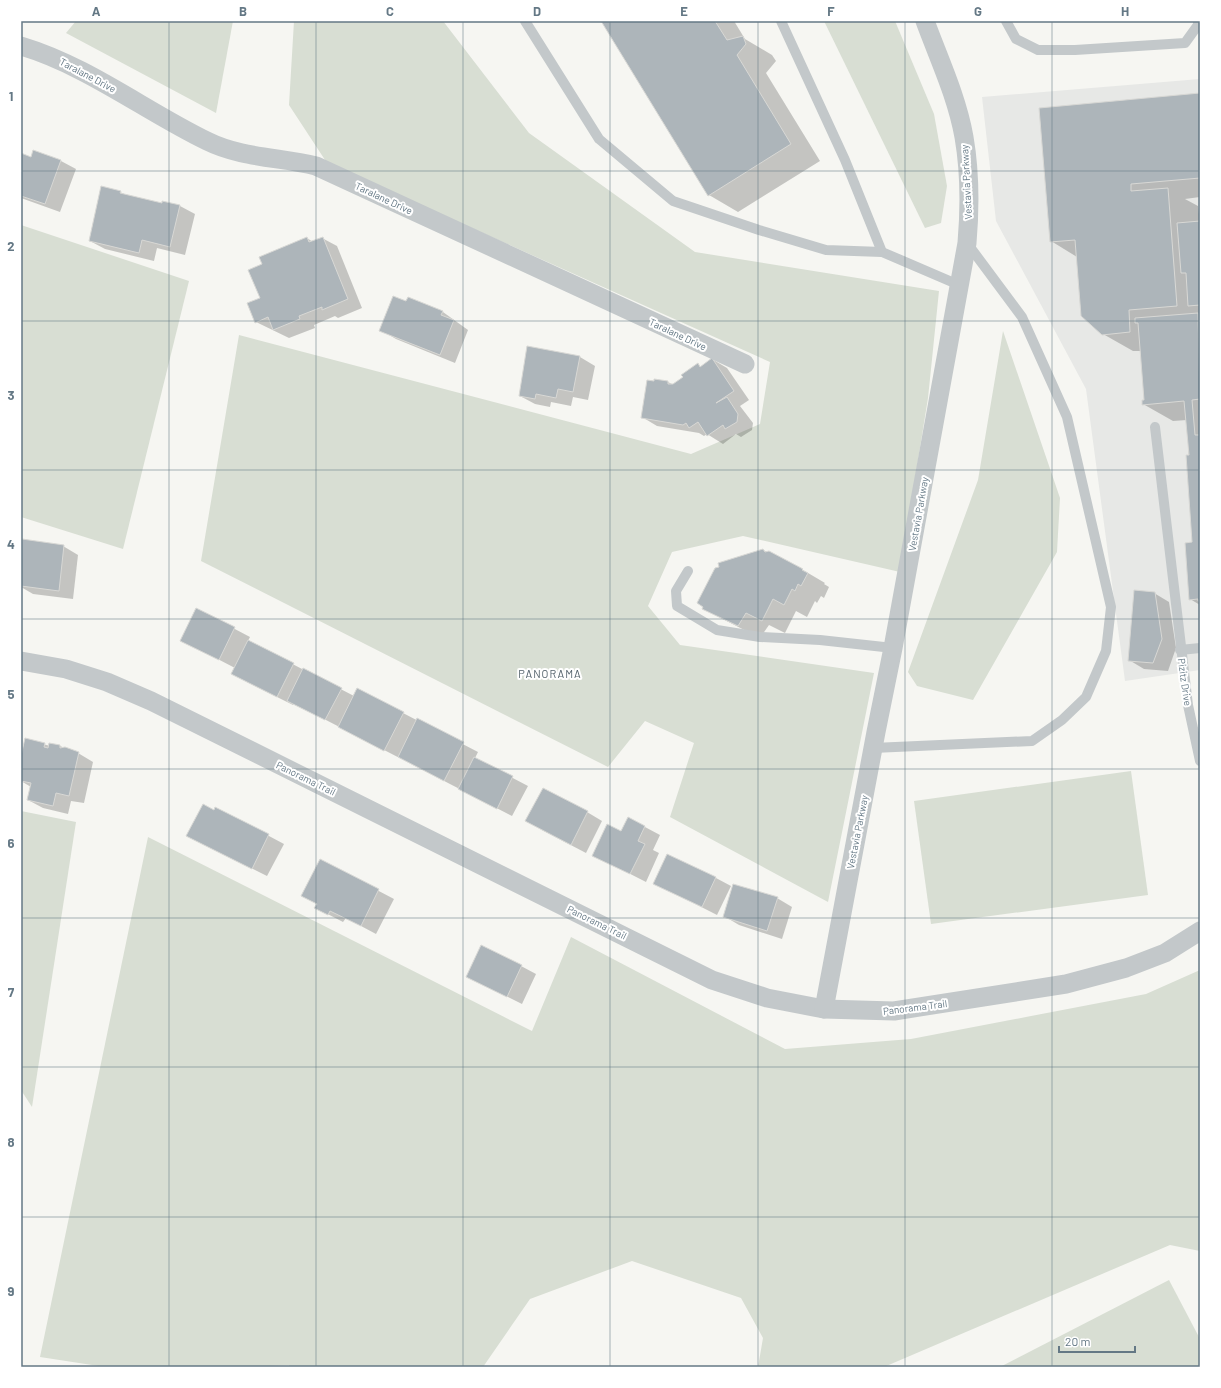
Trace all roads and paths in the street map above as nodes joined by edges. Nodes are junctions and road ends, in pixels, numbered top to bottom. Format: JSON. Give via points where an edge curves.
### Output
{"nodes":[{"id":1,"x":524,"y":21,"type":"edge"},
{"id":2,"x":781,"y":21,"type":"edge"},
{"id":3,"x":925,"y":21,"type":"edge"},
{"id":4,"x":1006,"y":21,"type":"edge"},
{"id":5,"x":1198,"y":21,"type":"edge"},
{"id":6,"x":21,"y":46,"type":"edge"},
{"id":7,"x":968,"y":243,"type":"junction"},
{"id":8,"x":882,"y":252,"type":"junction"},
{"id":9,"x":959,"y":285,"type":"junction"},
{"id":10,"x":745,"y":364,"type":"dead end"},
{"id":11,"x":1155,"y":427,"type":"dead end"},
{"id":12,"x":688,"y":571,"type":"dead end"},
{"id":13,"x":893,"y":648,"type":"junction"},
{"id":14,"x":1200,"y":648,"type":"edge"},
{"id":15,"x":1180,"y":650,"type":"junction"},
{"id":16,"x":21,"y":661,"type":"edge"},
{"id":17,"x":872,"y":748,"type":"junction"},
{"id":18,"x":1200,"y":760,"type":"edge"},
{"id":19,"x":1200,"y":931,"type":"edge"},
{"id":20,"x":824,"y":1009,"type":"junction"}],
"edges":[{"from":1,"to":8,"type":"lane","via":[[600,139],[673,201],[826,250]]},
{"from":2,"to":8,"type":"lane","via":[[845,160]]},
{"from":3,"to":7,"type":"street","name":"Vestavia Parkway","via":[[954,100],[964,136],[970,210]]},
{"from":4,"to":5,"type":"lane","via":[[1016,39],[1038,50],[1184,43],[1198,25]]},
{"from":6,"to":10,"type":"street","name":"Taralane Drive","via":[[40,51],[72,66],[208,142],[250,156],[290,160],[316,166]]},
{"from":7,"to":9,"type":"street","name":"Vestavia Parkway"},
{"from":7,"to":17,"type":"lane","via":[[1022,317],[1067,417],[1110,607],[1106,651],[1086,697],[1062,720],[1032,741]]},
{"from":8,"to":9,"type":"lane"},
{"from":9,"to":13,"type":"street","name":"Vestavia Parkway"},
{"from":11,"to":15,"type":"lane","name":"Pizitz Drive"},
{"from":12,"to":13,"type":"lane","via":[[676,591],[677,606],[716,630],[760,637]]},
{"from":13,"to":17,"type":"street","name":"Vestavia Parkway"},
{"from":14,"to":15,"type":"lane"},
{"from":15,"to":18,"type":"lane","name":"Pizitz Drive"},
{"from":16,"to":20,"type":"street","name":"Panorama Trail","via":[[73,671],[151,701],[712,980],[768,998]]},
{"from":17,"to":20,"type":"street","name":"Vestavia Parkway"},
{"from":19,"to":20,"type":"street","name":"Panorama Trail","via":[[1165,953],[1126,968],[1066,984],[894,1012]]}]}
